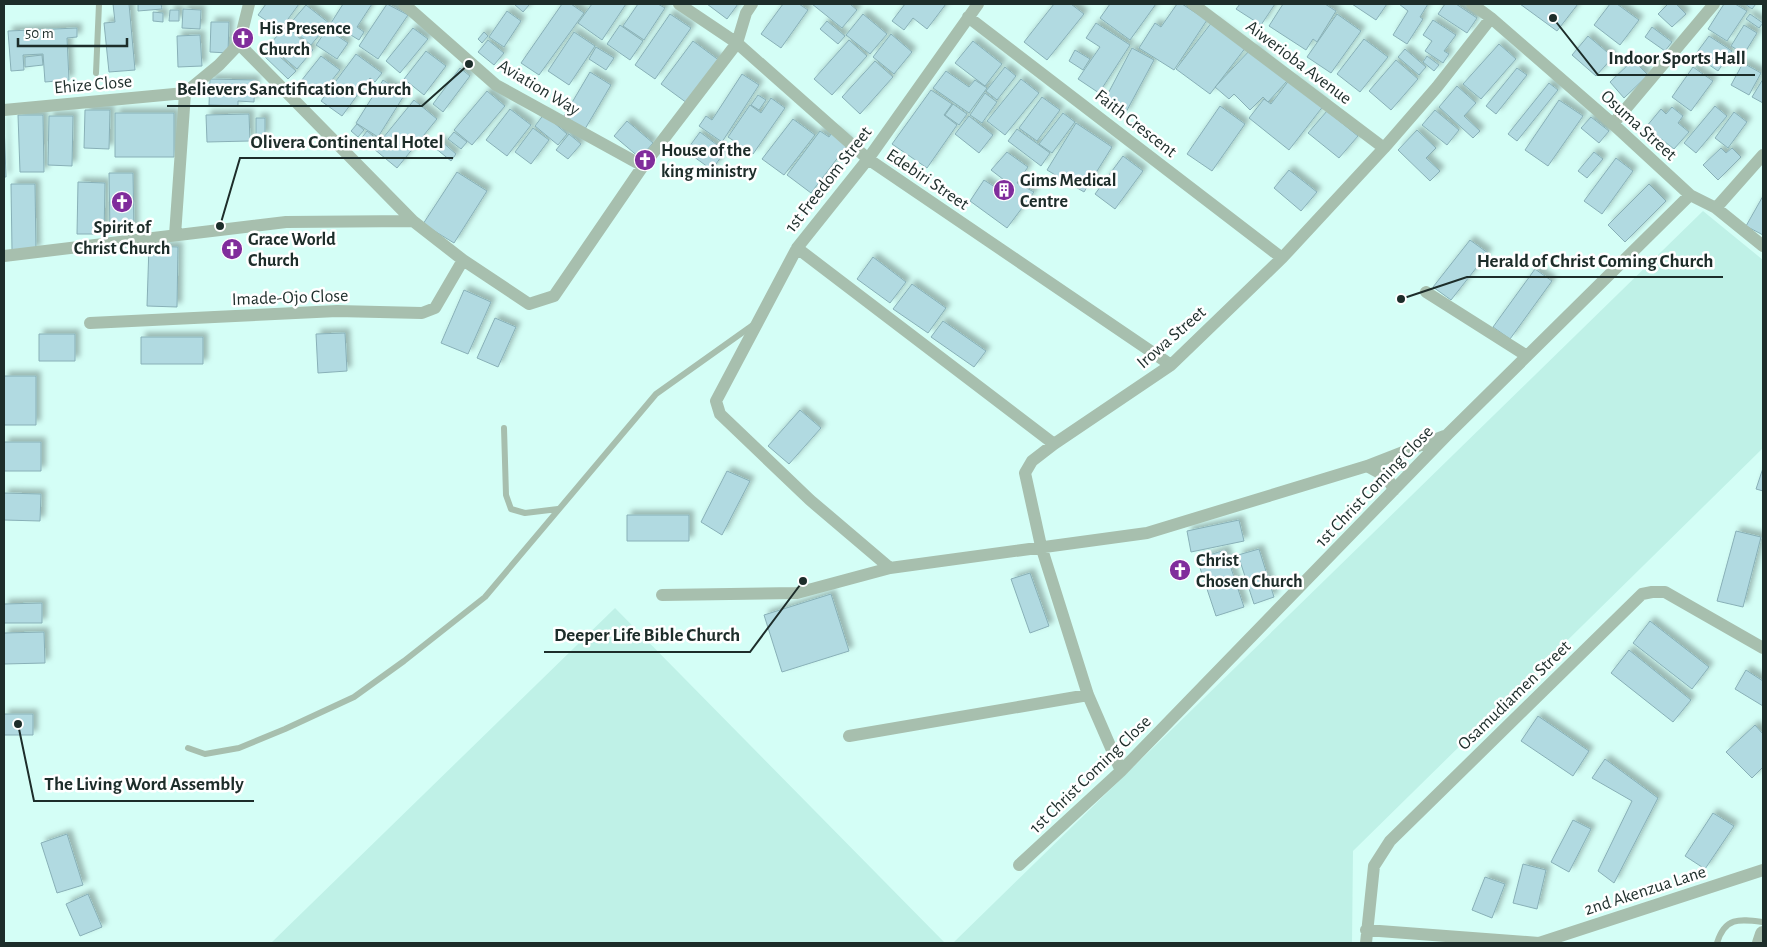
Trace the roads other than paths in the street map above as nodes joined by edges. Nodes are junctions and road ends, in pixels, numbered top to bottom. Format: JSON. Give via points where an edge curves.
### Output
{"nodes":[{"id":1,"x":99,"y":4,"type":"edge"},
{"id":2,"x":249,"y":4,"type":"edge"},
{"id":3,"x":404,"y":4,"type":"edge"},
{"id":4,"x":679,"y":4,"type":"edge"},
{"id":5,"x":752,"y":4,"type":"edge"},
{"id":6,"x":978,"y":4,"type":"edge"},
{"id":7,"x":1193,"y":4,"type":"edge"},
{"id":8,"x":1472,"y":4,"type":"edge"},
{"id":9,"x":1714,"y":4,"type":"edge"},
{"id":10,"x":968,"y":17,"type":"junction"},
{"id":11,"x":1491,"y":18,"type":"junction"},
{"id":12,"x":737,"y":43,"type":"junction"},
{"id":13,"x":239,"y":44,"type":"junction"},
{"id":14,"x":96,"y":74,"type":"dead end"},
{"id":15,"x":185,"y":93,"type":"junction"},
{"id":16,"x":4,"y":110,"type":"edge"},
{"id":17,"x":1613,"y":124,"type":"junction"},
{"id":18,"x":1384,"y":148,"type":"junction"},
{"id":19,"x":1763,"y":155,"type":"edge"},
{"id":20,"x":868,"y":159,"type":"junction"},
{"id":21,"x":643,"y":166,"type":"junction"},
{"id":22,"x":1690,"y":195,"type":"junction"},
{"id":23,"x":1716,"y":208,"type":"junction"},
{"id":24,"x":413,"y":220,"type":"junction"},
{"id":25,"x":175,"y":235,"type":"junction"},
{"id":26,"x":1763,"y":246,"type":"edge"},
{"id":27,"x":797,"y":248,"type":"junction"},
{"id":28,"x":4,"y":256,"type":"edge"},
{"id":29,"x":1282,"y":258,"type":"junction"},
{"id":30,"x":463,"y":260,"type":"junction"},
{"id":31,"x":1426,"y":292,"type":"dead end"},
{"id":32,"x":90,"y":323,"type":"dead end"},
{"id":33,"x":756,"y":323,"type":"junction"},
{"id":34,"x":1527,"y":356,"type":"junction"},
{"id":35,"x":1171,"y":365,"type":"junction"},
{"id":36,"x":504,"y":428,"type":"dead end"},
{"id":37,"x":1448,"y":434,"type":"junction"},
{"id":38,"x":1054,"y":444,"type":"junction"},
{"id":39,"x":1367,"y":466,"type":"junction"},
{"id":40,"x":1394,"y":490,"type":"junction"},
{"id":41,"x":558,"y":509,"type":"junction"},
{"id":42,"x":1041,"y":546,"type":"junction"},
{"id":43,"x":890,"y":568,"type":"junction"},
{"id":44,"x":662,"y":595,"type":"dead end"},
{"id":45,"x":1763,"y":648,"type":"edge"},
{"id":46,"x":1088,"y":695,"type":"junction"},
{"id":47,"x":849,"y":736,"type":"dead end"},
{"id":48,"x":188,"y":748,"type":"dead end"},
{"id":49,"x":1121,"y":771,"type":"junction"},
{"id":50,"x":1019,"y":865,"type":"dead end"},
{"id":51,"x":1763,"y":870,"type":"edge"},
{"id":52,"x":1763,"y":922,"type":"edge"},
{"id":53,"x":1366,"y":930,"type":"junction"},
{"id":54,"x":1763,"y":934,"type":"edge"},
{"id":55,"x":1366,"y":943,"type":"edge"},
{"id":56,"x":1538,"y":943,"type":"edge"},
{"id":57,"x":1717,"y":943,"type":"edge"},
{"id":58,"x":1760,"y":943,"type":"edge"}],
"edges":[{"from":1,"to":14,"type":"lane"},
{"from":2,"to":13,"type":"street"},
{"from":3,"to":21,"type":"street","name":"Aviation Way","via":[[496,84]]},
{"from":4,"to":12,"type":"street","name":"Edebiri Street"},
{"from":5,"to":12,"type":"street"},
{"from":6,"to":10,"type":"street","name":"1st Freedom Street"},
{"from":7,"to":18,"type":"street","name":"Aiwerioba Avenue"},
{"from":8,"to":11,"type":"street","name":"Osuma Street"},
{"from":9,"to":17,"type":"street"},
{"from":10,"to":20,"type":"street","name":"1st Freedom Street"},
{"from":10,"to":29,"type":"street","name":"Faith Crescent"},
{"from":11,"to":17,"type":"street","name":"Osuma Street"},
{"from":11,"to":18,"type":"street","name":"Irowa Street"},
{"from":12,"to":20,"type":"street","name":"Edebiri Street"},
{"from":12,"to":21,"type":"street"},
{"from":13,"to":15,"type":"street"},
{"from":13,"to":24,"type":"street"},
{"from":15,"to":16,"type":"street","name":"Ehize Close"},
{"from":15,"to":25,"type":"street"},
{"from":17,"to":22,"type":"street","name":"Osuma Street"},
{"from":18,"to":29,"type":"street","name":"Irowa Street"},
{"from":19,"to":23,"type":"street"},
{"from":20,"to":27,"type":"street","name":"1st Freedom Street"},
{"from":20,"to":35,"type":"street","name":"Edebiri Street"},
{"from":21,"to":30,"type":"street","via":[[554,296],[529,304]]},
{"from":22,"to":23,"type":"street","name":"Osuma Street"},
{"from":22,"to":34,"type":"street","name":"1st Christ Coming Close"},
{"from":23,"to":26,"type":"street","name":"Osuma Street"},
{"from":24,"to":25,"type":"street","via":[[286,222]]},
{"from":24,"to":30,"type":"street"},
{"from":25,"to":28,"type":"street"},
{"from":27,"to":33,"type":"street","name":"1st Freedom Street"},
{"from":27,"to":38,"type":"street"},
{"from":29,"to":35,"type":"street","name":"Irowa Street"},
{"from":30,"to":32,"type":"street","name":"Imade-Ojo Close","via":[[435,308],[422,313],[337,311]]},
{"from":31,"to":34,"type":"street"},
{"from":33,"to":41,"type":"lane","via":[[656,394]]},
{"from":33,"to":43,"type":"street","name":"1st Freedom Street","via":[[716,401],[720,414],[810,500]]},
{"from":34,"to":37,"type":"street","name":"1st Christ Coming Close"},
{"from":35,"to":38,"type":"street","name":"Irowa Street"},
{"from":36,"to":41,"type":"lane","via":[[506,495],[512,509],[525,513]]},
{"from":37,"to":39,"type":"street"},
{"from":37,"to":40,"type":"street","name":"1st Christ Coming Close"},
{"from":38,"to":42,"type":"street","name":"Irowa Street","via":[[1032,461],[1026,473]]},
{"from":39,"to":40,"type":"street","via":[[1387,477]]},
{"from":39,"to":42,"type":"street","via":[[1147,533]]},
{"from":40,"to":49,"type":"street","name":"1st Christ Coming Close"},
{"from":41,"to":48,"type":"lane","via":[[485,597],[404,662],[354,697],[286,730],[239,748],[205,754]]},
{"from":42,"to":43,"type":"street"},
{"from":42,"to":46,"type":"street","name":"Irowa Street"},
{"from":43,"to":44,"type":"street","via":[[797,593]]},
{"from":45,"to":53,"type":"street","name":"Osamudiamen Street","via":[[1666,592],[1642,594],[1390,841],[1374,866]]},
{"from":46,"to":47,"type":"street"},
{"from":46,"to":49,"type":"street","name":"Irowa Street"},
{"from":49,"to":50,"type":"street","name":"1st Christ Coming Close"},
{"from":51,"to":56,"type":"street","name":"2nd Akenzua Lane"},
{"from":52,"to":57,"type":"lane","via":[[1748,920],[1727,924]]},
{"from":53,"to":55,"type":"street","name":"Osamudiamen Street"},
{"from":53,"to":56,"type":"street","name":"2nd Akenzua Lane"},
{"from":54,"to":58,"type":"street"}]}
